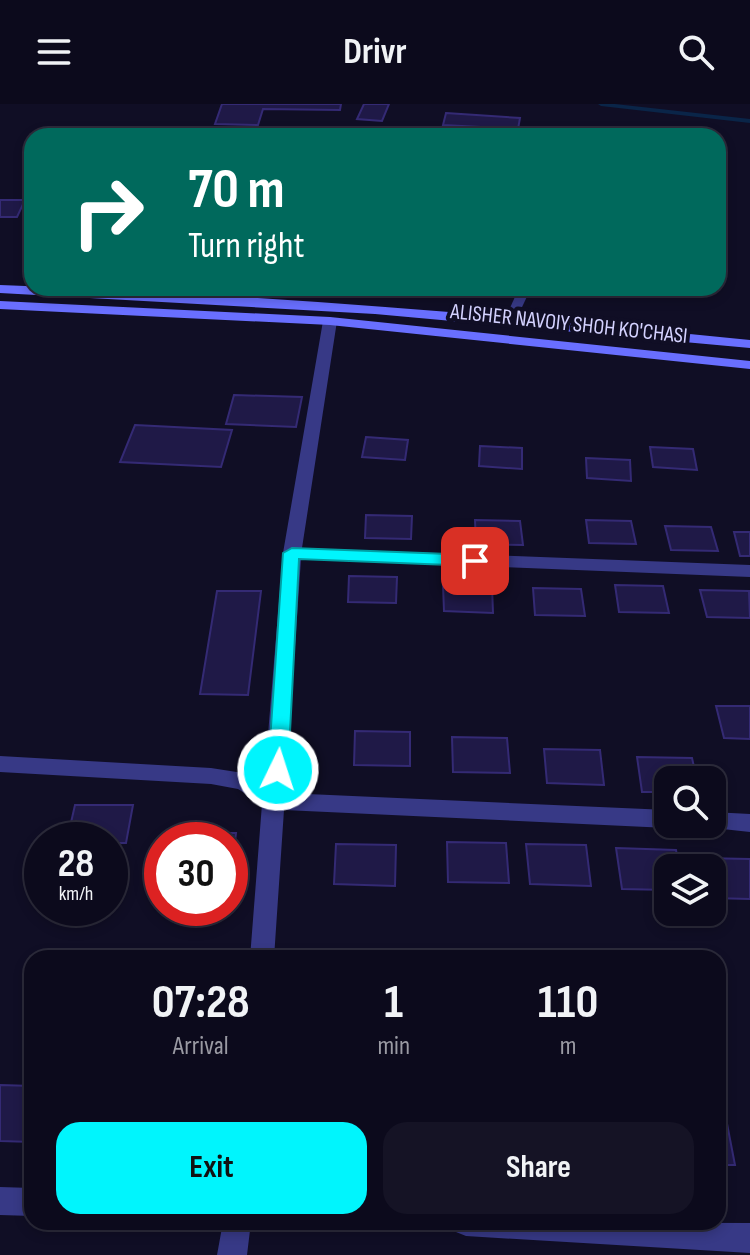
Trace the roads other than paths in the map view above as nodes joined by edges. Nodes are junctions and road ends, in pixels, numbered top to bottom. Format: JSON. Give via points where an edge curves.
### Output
{"nodes":[{"id":1,"x":0,"y":289,"type":"edge"},
{"id":2,"x":24,"y":290,"type":"edge"},
{"id":3,"x":194,"y":296,"type":"edge"},
{"id":4,"x":521,"y":296,"type":"edge"},
{"id":5,"x":0,"y":305,"type":"edge"},
{"id":6,"x":511,"y":319,"type":"junction"},
{"id":7,"x":330,"y":321,"type":"junction"},
{"id":8,"x":750,"y":344,"type":"edge"},
{"id":9,"x":750,"y":365,"type":"edge"},
{"id":10,"x":292,"y":553,"type":"junction"},
{"id":11,"x":750,"y":571,"type":"edge"},
{"id":12,"x":0,"y":764,"type":"edge"},
{"id":13,"x":276,"y":801,"type":"junction"},
{"id":14,"x":654,"y":818,"type":"edge"},
{"id":15,"x":726,"y":822,"type":"edge"},
{"id":16,"x":750,"y":823,"type":"edge"},
{"id":17,"x":263,"y":950,"type":"edge"},
{"id":18,"x":0,"y":1201,"type":"edge"},
{"id":19,"x":24,"y":1202,"type":"edge"},
{"id":20,"x":236,"y":1230,"type":"edge"},
{"id":21,"x":608,"y":1230,"type":"edge"},
{"id":22,"x":750,"y":1238,"type":"edge"},
{"id":23,"x":232,"y":1255,"type":"edge"}],
"edges":[{"from":1,"to":2,"type":"main road","name":"ALISHER NAVOIY SHOH KO'CHASI"},
{"from":3,"to":6,"type":"main road","name":"ALISHER NAVOIY SHOH KO'CHASI"},
{"from":4,"to":6,"type":"lane"},
{"from":5,"to":7,"type":"main road","name":"ALISHER NAVOIY SHOH KO'CHASI"},
{"from":6,"to":8,"type":"main road","name":"ALISHER NAVOIY SHOH KO'CHASI"},
{"from":7,"to":9,"type":"main road","name":"ALISHER NAVOIY SHOH KO'CHASI"},
{"from":7,"to":10,"type":"street"},
{"from":10,"to":11,"type":"street"},
{"from":10,"to":13,"type":"street"},
{"from":12,"to":13,"type":"street","via":[[211,776],[243,781]]},
{"from":13,"to":14,"type":"street"},
{"from":13,"to":17,"type":"street"},
{"from":15,"to":16,"type":"street"},
{"from":18,"to":19,"type":"street"},
{"from":20,"to":23,"type":"street"},
{"from":21,"to":22,"type":"street"}]}
